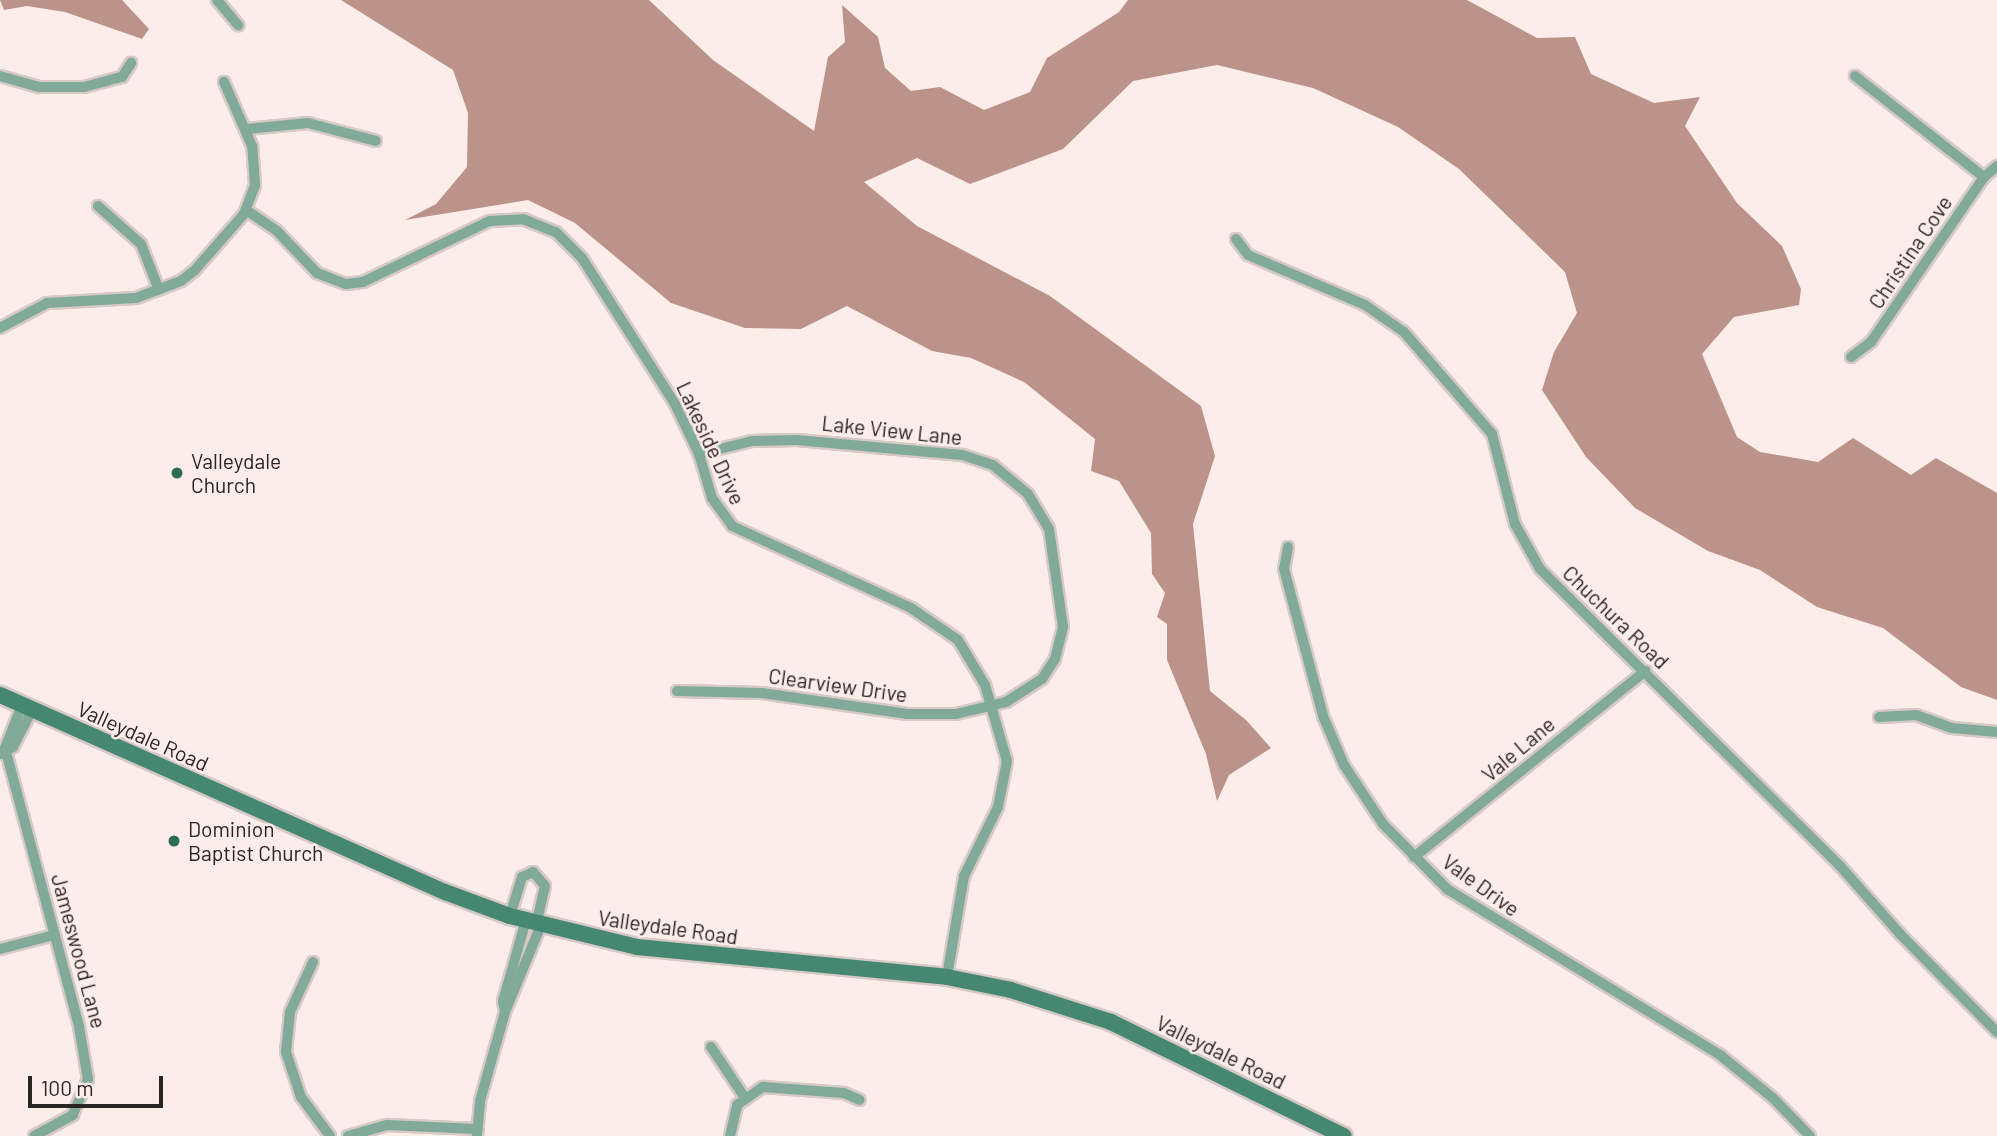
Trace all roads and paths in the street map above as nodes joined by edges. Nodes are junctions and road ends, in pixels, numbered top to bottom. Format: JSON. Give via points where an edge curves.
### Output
{"nodes":[{"id":1,"x":217,"y":0,"type":"edge"},
{"id":2,"x":238,"y":24,"type":"dead end"},
{"id":3,"x":131,"y":63,"type":"dead end"},
{"id":4,"x":0,"y":76,"type":"edge"},
{"id":5,"x":1855,"y":76,"type":"dead end"},
{"id":6,"x":224,"y":82,"type":"dead end"},
{"id":7,"x":247,"y":129,"type":"junction"},
{"id":8,"x":376,"y":141,"type":"dead end"},
{"id":9,"x":1997,"y":166,"type":"edge"},
{"id":10,"x":1984,"y":177,"type":"junction"},
{"id":11,"x":98,"y":206,"type":"dead end"},
{"id":12,"x":246,"y":210,"type":"junction"},
{"id":13,"x":1236,"y":239,"type":"dead end"},
{"id":14,"x":159,"y":290,"type":"junction"},
{"id":15,"x":0,"y":328,"type":"edge"},
{"id":16,"x":1851,"y":357,"type":"dead end"},
{"id":17,"x":699,"y":454,"type":"junction"},
{"id":18,"x":1288,"y":547,"type":"dead end"},
{"id":19,"x":1645,"y":671,"type":"junction"},
{"id":20,"x":677,"y":691,"type":"dead end"},
{"id":21,"x":0,"y":695,"type":"edge"},
{"id":22,"x":993,"y":705,"type":"junction"},
{"id":23,"x":27,"y":708,"type":"junction"},
{"id":24,"x":1879,"y":717,"type":"dead end"},
{"id":25,"x":1997,"y":732,"type":"edge"},
{"id":26,"x":3,"y":753,"type":"edge"},
{"id":27,"x":1414,"y":857,"type":"junction"},
{"id":28,"x":510,"y":916,"type":"junction"},
{"id":29,"x":534,"y":923,"type":"junction"},
{"id":30,"x":54,"y":934,"type":"junction"},
{"id":31,"x":0,"y":949,"type":"edge"},
{"id":32,"x":313,"y":962,"type":"dead end"},
{"id":33,"x":947,"y":978,"type":"junction"},
{"id":34,"x":1997,"y":1032,"type":"edge"},
{"id":35,"x":711,"y":1047,"type":"dead end"},
{"id":36,"x":745,"y":1098,"type":"junction"},
{"id":37,"x":860,"y":1100,"type":"dead end"},
{"id":38,"x":477,"y":1133,"type":"edge"},
{"id":39,"x":1340,"y":1135,"type":"edge"},
{"id":40,"x":34,"y":1136,"type":"edge"},
{"id":41,"x":330,"y":1136,"type":"edge"},
{"id":42,"x":348,"y":1136,"type":"edge"},
{"id":43,"x":730,"y":1136,"type":"edge"},
{"id":44,"x":1810,"y":1136,"type":"edge"}],
"edges":[{"from":1,"to":2,"type":"street"},
{"from":3,"to":4,"type":"street","via":[[122,78],[83,87],[39,87]]},
{"from":5,"to":10,"type":"street"},
{"from":6,"to":7,"type":"street"},
{"from":7,"to":8,"type":"street","via":[[308,123]]},
{"from":7,"to":12,"type":"street","via":[[255,173]]},
{"from":9,"to":10,"type":"street","name":"Christina Cove"},
{"from":10,"to":16,"type":"street","name":"Christina Cove","via":[[1871,342]]},
{"from":11,"to":14,"type":"street","via":[[141,244]]},
{"from":12,"to":14,"type":"street","via":[[195,270]]},
{"from":12,"to":17,"type":"street","name":"Lakeside Drive","via":[[277,231],[317,273],[346,284],[363,282],[490,221],[523,219],[547,226],[567,241],[593,275],[675,404]]},
{"from":13,"to":19,"type":"street","name":"Chuchura Road","via":[[1248,256],[1365,305],[1410,339],[1492,434],[1515,524],[1540,569]]},
{"from":14,"to":15,"type":"street","via":[[136,298],[59,300],[30,308]]},
{"from":17,"to":22,"type":"street","name":"Lakeside Drive","via":[[712,498],[732,526],[939,624],[964,646]]},
{"from":17,"to":22,"type":"street","name":"Lake View Lane","via":[[772,439],[902,448],[973,458],[993,465],[1020,486],[1049,529],[1063,627],[1055,659],[1042,679],[1016,697]]},
{"from":18,"to":27,"type":"street","name":"Vale Drive","via":[[1284,569],[1313,685],[1336,748],[1361,794]]},
{"from":19,"to":27,"type":"street","name":"Vale Lane"},
{"from":19,"to":34,"type":"street","name":"Chuchura Road"},
{"from":20,"to":22,"type":"street","name":"Clearview Drive","via":[[762,693],[928,716]]},
{"from":21,"to":23,"type":"main road","name":"Valleydale Road"},
{"from":22,"to":33,"type":"street","name":"Lakeside Drive","via":[[1005,748],[1004,787],[964,876]]},
{"from":23,"to":26,"type":"street","name":"Jameswood Lane"},
{"from":23,"to":28,"type":"main road","name":"Valleydale Road","via":[[445,892]]},
{"from":24,"to":25,"type":"street","via":[[1916,715],[1952,728]]},
{"from":26,"to":30,"type":"street","name":"Jameswood Lane"},
{"from":27,"to":44,"type":"street","name":"Vale Drive","via":[[1447,889],[1494,920],[1720,1055]]},
{"from":28,"to":29,"type":"main road","name":"Valleydale Road"},
{"from":28,"to":29,"type":"street","via":[[522,877],[533,872],[545,886]]},
{"from":29,"to":33,"type":"main road","name":"Valleydale Road","via":[[692,955]]},
{"from":29,"to":38,"type":"street","via":[[480,1101]]},
{"from":30,"to":31,"type":"street"},
{"from":30,"to":40,"type":"street","name":"Jameswood Lane","via":[[88,1079],[73,1115]]},
{"from":32,"to":41,"type":"street","via":[[290,1012],[285,1052],[301,1097]]},
{"from":33,"to":39,"type":"main road","name":"Valleydale Road","via":[[1034,996],[1111,1022]]},
{"from":35,"to":36,"type":"street"},
{"from":36,"to":37,"type":"street","via":[[763,1087],[783,1087],[850,1094]]},
{"from":36,"to":43,"type":"street","via":[[734,1110]]},
{"from":38,"to":42,"type":"street","via":[[387,1125]]}]}
